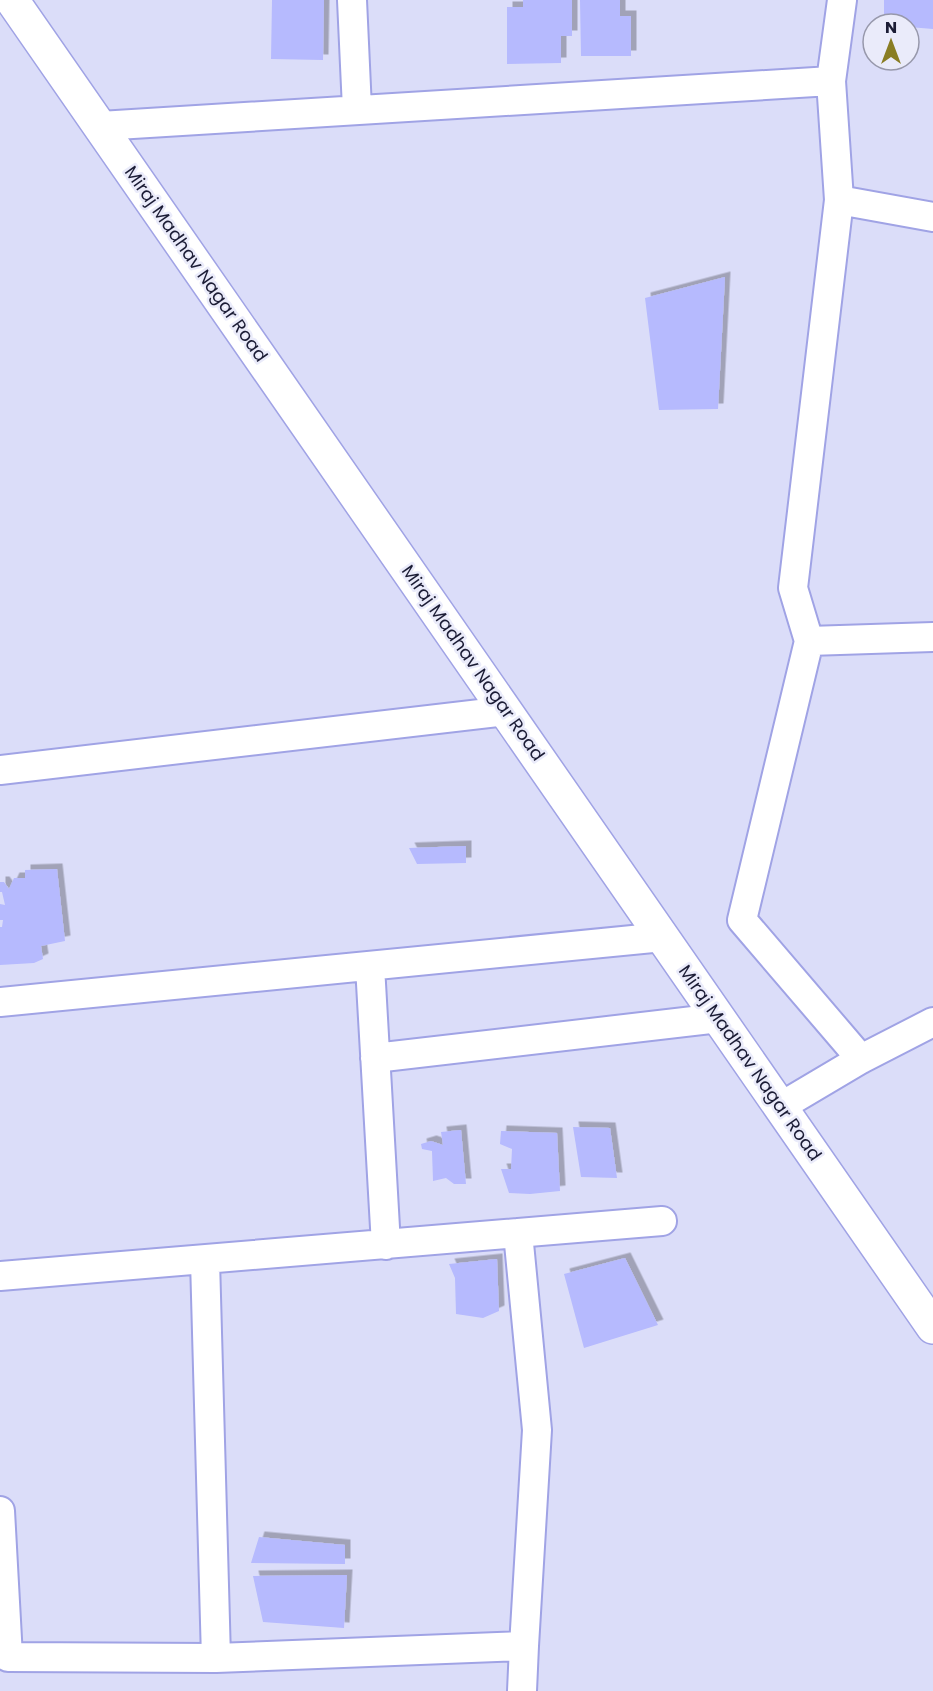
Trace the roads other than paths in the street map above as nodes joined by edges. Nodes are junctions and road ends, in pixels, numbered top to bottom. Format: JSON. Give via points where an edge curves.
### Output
{"nodes":[{"id":1,"x":352,"y":0,"type":"edge"},
{"id":2,"x":842,"y":0,"type":"edge"},
{"id":3,"x":12,"y":12,"type":"edge"},
{"id":4,"x":831,"y":81,"type":"junction"},
{"id":5,"x":357,"y":109,"type":"junction"},
{"id":6,"x":100,"y":126,"type":"junction"},
{"id":7,"x":839,"y":200,"type":"junction"},
{"id":8,"x":933,"y":217,"type":"edge"},
{"id":9,"x":933,"y":637,"type":"edge"},
{"id":10,"x":809,"y":641,"type":"junction"},
{"id":11,"x":506,"y":711,"type":"junction"},
{"id":12,"x":0,"y":770,"type":"edge"},
{"id":13,"x":663,"y":937,"type":"junction"},
{"id":14,"x":370,"y":966,"type":"junction"},
{"id":15,"x":0,"y":1002,"type":"edge"},
{"id":16,"x":719,"y":1018,"type":"junction"},
{"id":17,"x":933,"y":1022,"type":"edge"},
{"id":18,"x":375,"y":1058,"type":"junction"},
{"id":19,"x":861,"y":1059,"type":"junction"},
{"id":20,"x":780,"y":1107,"type":"junction"},
{"id":21,"x":662,"y":1221,"type":"dead end"},
{"id":22,"x":518,"y":1233,"type":"junction"},
{"id":23,"x":386,"y":1245,"type":"junction"},
{"id":24,"x":205,"y":1260,"type":"junction"},
{"id":25,"x":0,"y":1276,"type":"edge"},
{"id":26,"x":933,"y":1327,"type":"edge"},
{"id":27,"x":0,"y":1511,"type":"edge"},
{"id":28,"x":524,"y":1646,"type":"junction"},
{"id":29,"x":216,"y":1658,"type":"junction"},
{"id":30,"x":522,"y":1691,"type":"edge"}],
"edges":[{"from":1,"to":5,"type":"street"},
{"from":2,"to":4,"type":"street"},
{"from":3,"to":6,"type":"street","name":"Miraj Madhav Nagar Road"},
{"from":4,"to":5,"type":"street"},
{"from":4,"to":7,"type":"street"},
{"from":5,"to":6,"type":"street"},
{"from":6,"to":11,"type":"street","name":"Miraj Madhav Nagar Road"},
{"from":7,"to":8,"type":"street"},
{"from":7,"to":10,"type":"street","via":[[793,588]]},
{"from":9,"to":10,"type":"street"},
{"from":10,"to":19,"type":"street","via":[[742,920]]},
{"from":11,"to":12,"type":"street"},
{"from":11,"to":13,"type":"street","name":"Miraj Madhav Nagar Road"},
{"from":13,"to":14,"type":"street"},
{"from":13,"to":16,"type":"street","name":"Miraj Madhav Nagar Road"},
{"from":14,"to":15,"type":"street"},
{"from":14,"to":18,"type":"street"},
{"from":16,"to":18,"type":"street"},
{"from":16,"to":20,"type":"street","name":"Miraj Madhav Nagar Road"},
{"from":17,"to":19,"type":"street"},
{"from":18,"to":23,"type":"street"},
{"from":19,"to":20,"type":"street"},
{"from":20,"to":26,"type":"street","name":"Miraj Madhav Nagar Road"},
{"from":21,"to":22,"type":"street"},
{"from":22,"to":23,"type":"street"},
{"from":22,"to":28,"type":"street","via":[[537,1430]]},
{"from":23,"to":24,"type":"street"},
{"from":24,"to":25,"type":"street"},
{"from":24,"to":29,"type":"street"},
{"from":27,"to":29,"type":"street","via":[[8,1657]]},
{"from":28,"to":29,"type":"street"},
{"from":28,"to":30,"type":"street"}]}
